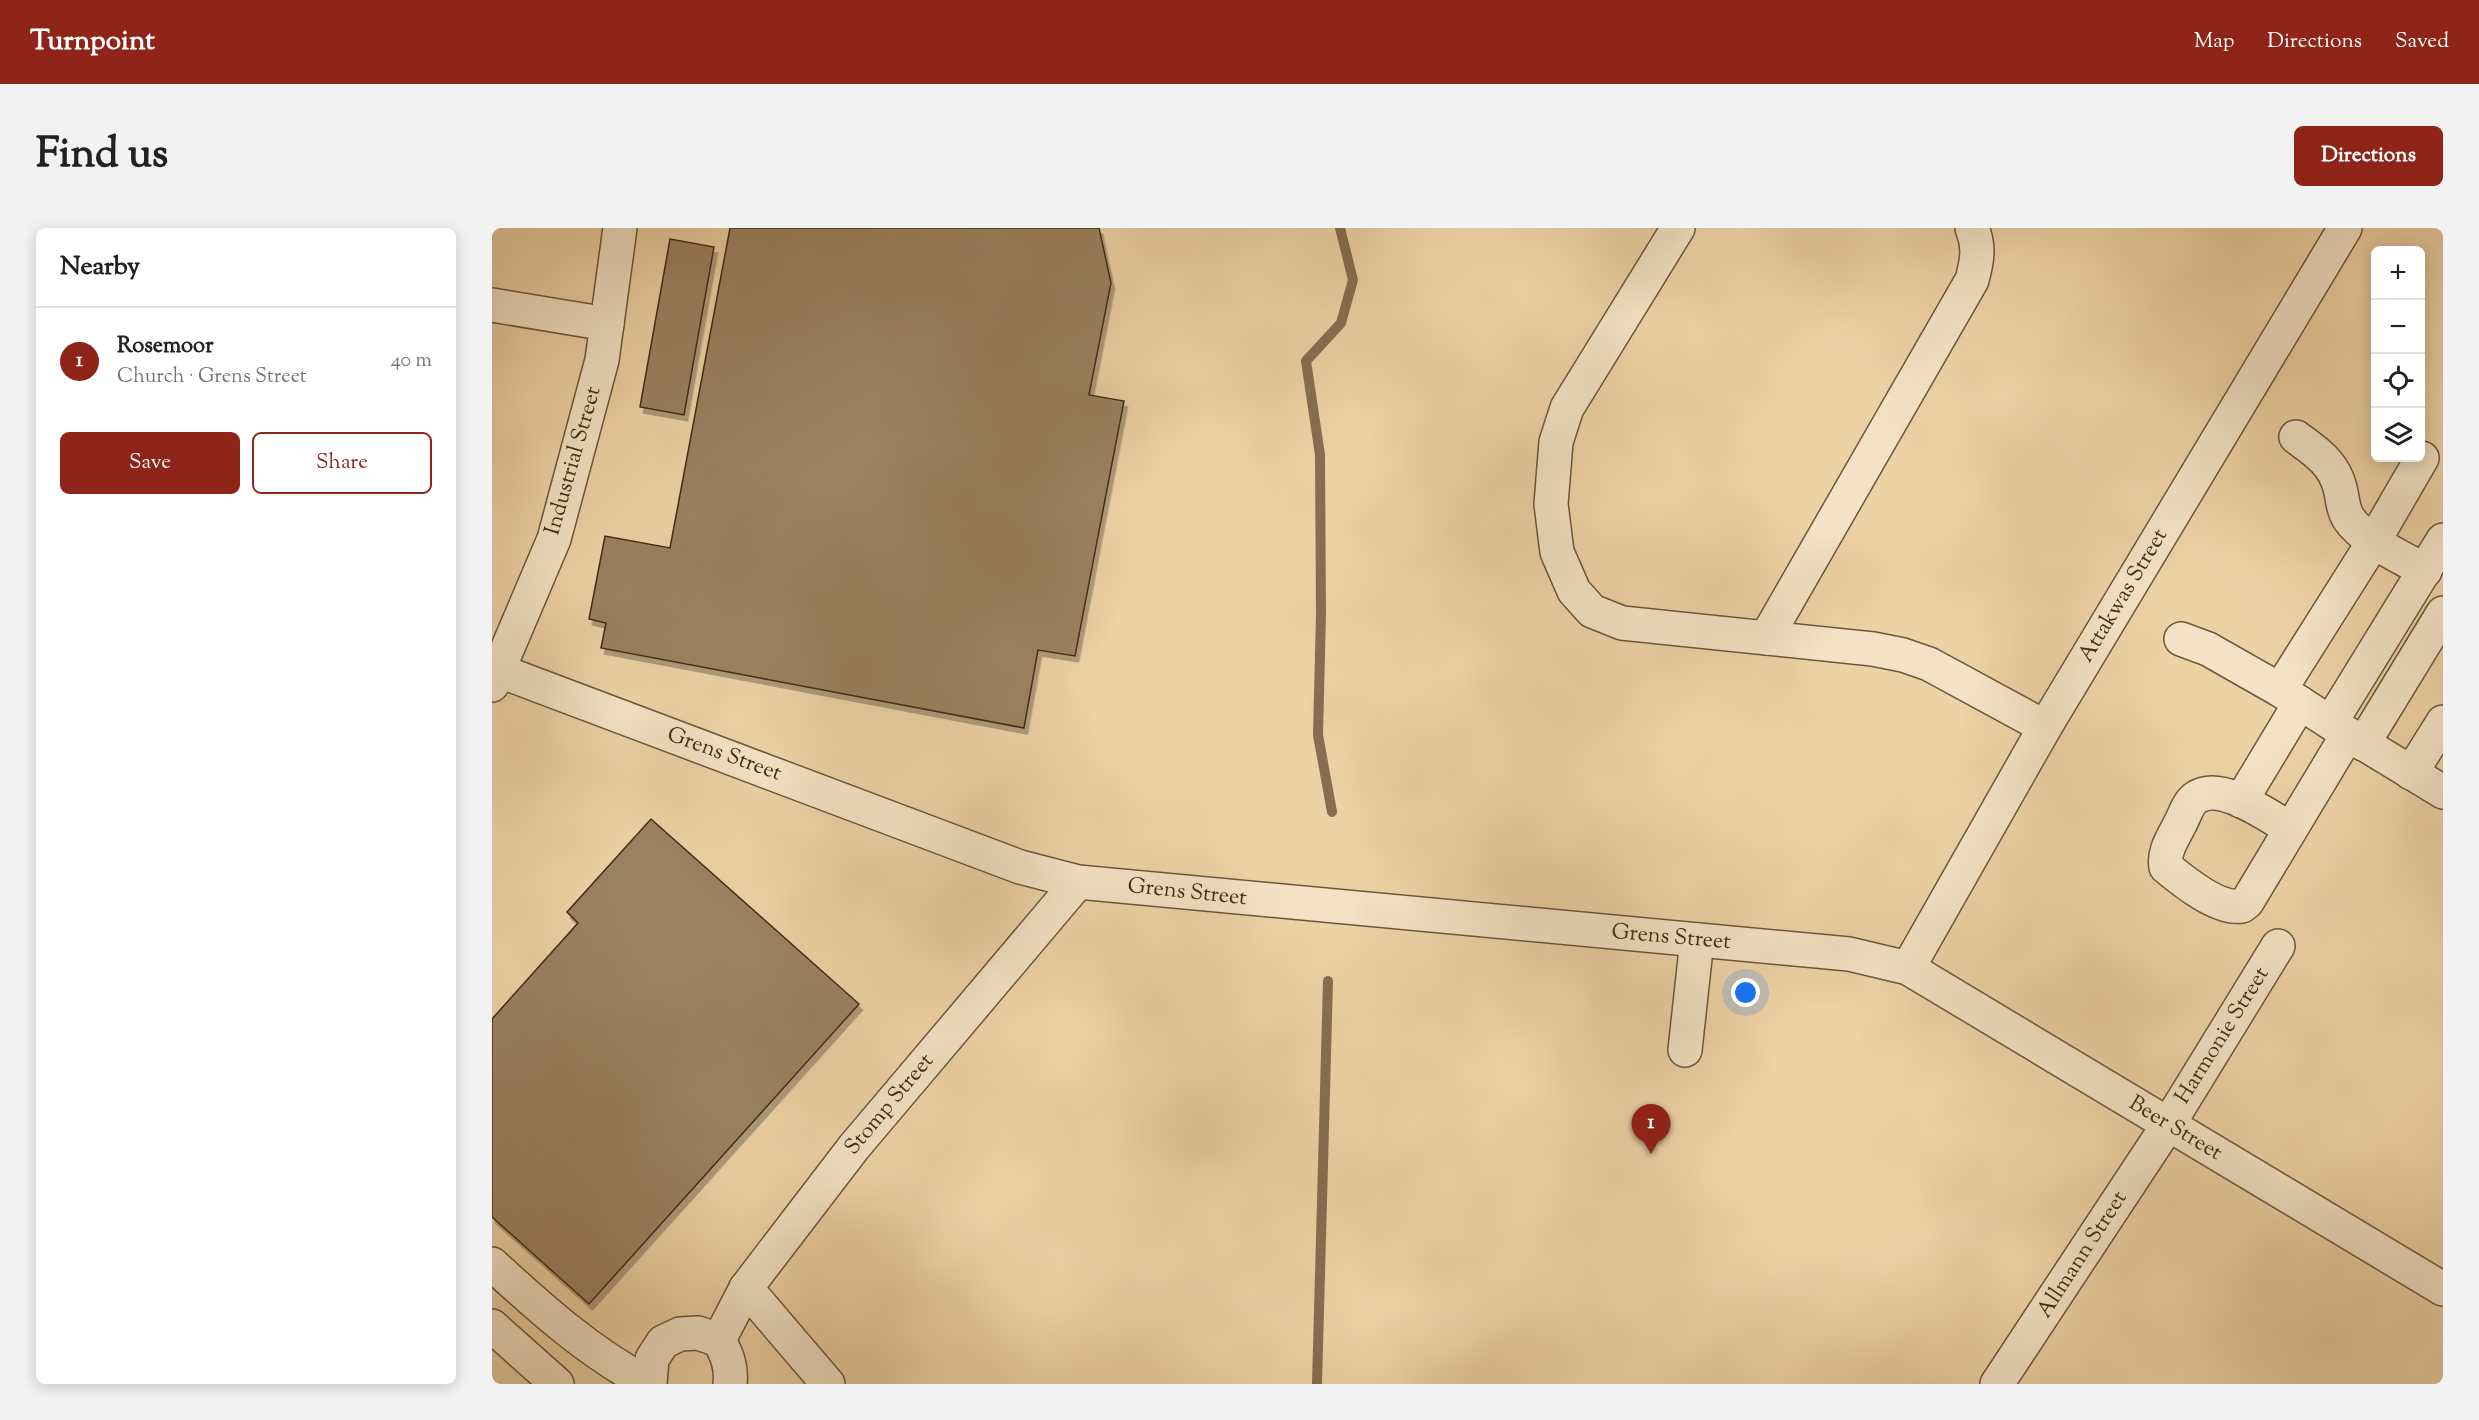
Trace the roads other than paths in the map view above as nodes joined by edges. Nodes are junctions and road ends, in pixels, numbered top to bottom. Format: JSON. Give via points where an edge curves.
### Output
{"nodes":[{"id":1,"x":620,"y":228,"type":"edge"},
{"id":2,"x":1678,"y":228,"type":"edge"},
{"id":3,"x":1972,"y":228,"type":"edge"},
{"id":4,"x":2345,"y":228,"type":"edge"},
{"id":5,"x":492,"y":305,"type":"edge"},
{"id":6,"x":607,"y":324,"type":"junction"},
{"id":7,"x":2296,"y":437,"type":"dead end"},
{"id":8,"x":2420,"y":462,"type":"edge"},
{"id":9,"x":2443,"y":540,"type":"edge"},
{"id":10,"x":2374,"y":541,"type":"junction"},
{"id":11,"x":2425,"y":571,"type":"junction"},
{"id":12,"x":2443,"y":613,"type":"edge"},
{"id":13,"x":1766,"y":638,"type":"junction"},
{"id":14,"x":2181,"y":639,"type":"dead end"},
{"id":15,"x":494,"y":675,"type":"edge"},
{"id":16,"x":2290,"y":697,"type":"junction"},
{"id":17,"x":2443,"y":722,"type":"edge"},
{"id":18,"x":2045,"y":728,"type":"junction"},
{"id":19,"x":2348,"y":733,"type":"junction"},
{"id":20,"x":2411,"y":773,"type":"junction"},
{"id":21,"x":2443,"y":792,"type":"edge"},
{"id":22,"x":2241,"y":801,"type":"junction"},
{"id":23,"x":2291,"y":829,"type":"junction"},
{"id":24,"x":1078,"y":882,"type":"junction"},
{"id":25,"x":1697,"y":940,"type":"junction"},
{"id":26,"x":2278,"y":946,"type":"dead end"},
{"id":27,"x":1908,"y":968,"type":"junction"},
{"id":28,"x":1684,"y":1050,"type":"dead end"},
{"id":29,"x":2168,"y":1125,"type":"junction"},
{"id":30,"x":492,"y":1264,"type":"edge"},
{"id":31,"x":2439,"y":1277,"type":"edge"},
{"id":32,"x":746,"y":1288,"type":"junction"},
{"id":33,"x":492,"y":1326,"type":"edge"},
{"id":34,"x":718,"y":1340,"type":"junction"},
{"id":35,"x":2009,"y":1380,"type":"edge"},
{"id":36,"x":556,"y":1384,"type":"edge"},
{"id":37,"x":650,"y":1384,"type":"edge"},
{"id":38,"x":730,"y":1384,"type":"edge"},
{"id":39,"x":828,"y":1384,"type":"edge"}],
"edges":[{"from":1,"to":6,"type":"street","name":"Industrial Street"},
{"from":2,"to":13,"type":"street","via":[[1567,408],[1556,442],[1551,504],[1557,552],[1574,591],[1592,611],[1622,623]]},
{"from":3,"to":13,"type":"street","via":[[1978,256],[1972,280]]},
{"from":4,"to":18,"type":"street","name":"Attakwas Street"},
{"from":5,"to":6,"type":"street"},
{"from":6,"to":15,"type":"street","name":"Industrial Street","via":[[602,360],[554,539]]},
{"from":7,"to":10,"type":"street","via":[[2327,460],[2340,485],[2348,518]]},
{"from":8,"to":10,"type":"street"},
{"from":9,"to":11,"type":"street"},
{"from":10,"to":11,"type":"street"},
{"from":10,"to":16,"type":"street"},
{"from":11,"to":19,"type":"street"},
{"from":12,"to":19,"type":"street"},
{"from":13,"to":18,"type":"street","via":[[1903,655],[1929,664]]},
{"from":14,"to":16,"type":"street","via":[[2208,649]]},
{"from":15,"to":24,"type":"street","name":"Grens Street","via":[[1020,867]]},
{"from":16,"to":19,"type":"street"},
{"from":16,"to":22,"type":"street"},
{"from":17,"to":20,"type":"street"},
{"from":18,"to":27,"type":"street","name":"Attakwas Street"},
{"from":19,"to":20,"type":"street"},
{"from":19,"to":23,"type":"street"},
{"from":20,"to":21,"type":"street"},
{"from":22,"to":23,"type":"street"},
{"from":22,"to":23,"type":"street","via":[[2223,794],[2198,796],[2190,804],[2166,853],[2166,867],[2189,886],[2228,906],[2242,906]]},
{"from":24,"to":25,"type":"street","name":"Grens Street"},
{"from":24,"to":32,"type":"street","name":"Stomp Street","via":[[854,1147]]},
{"from":25,"to":27,"type":"street","name":"Grens Street","via":[[1848,954]]},
{"from":25,"to":28,"type":"street"},
{"from":26,"to":29,"type":"street","name":"Harmonie Street"},
{"from":27,"to":29,"type":"street","name":"Beer Street"},
{"from":29,"to":31,"type":"street","name":"Beer Street"},
{"from":29,"to":35,"type":"street","name":"Allmann Street"},
{"from":30,"to":37,"type":"street","via":[[564,1329]]},
{"from":32,"to":34,"type":"street","name":"Stomp Street"},
{"from":32,"to":39,"type":"street"},
{"from":33,"to":36,"type":"street"},
{"from":34,"to":37,"type":"street","via":[[698,1333],[680,1334],[663,1342],[652,1359]]},
{"from":34,"to":38,"type":"street","via":[[732,1370]]}]}
